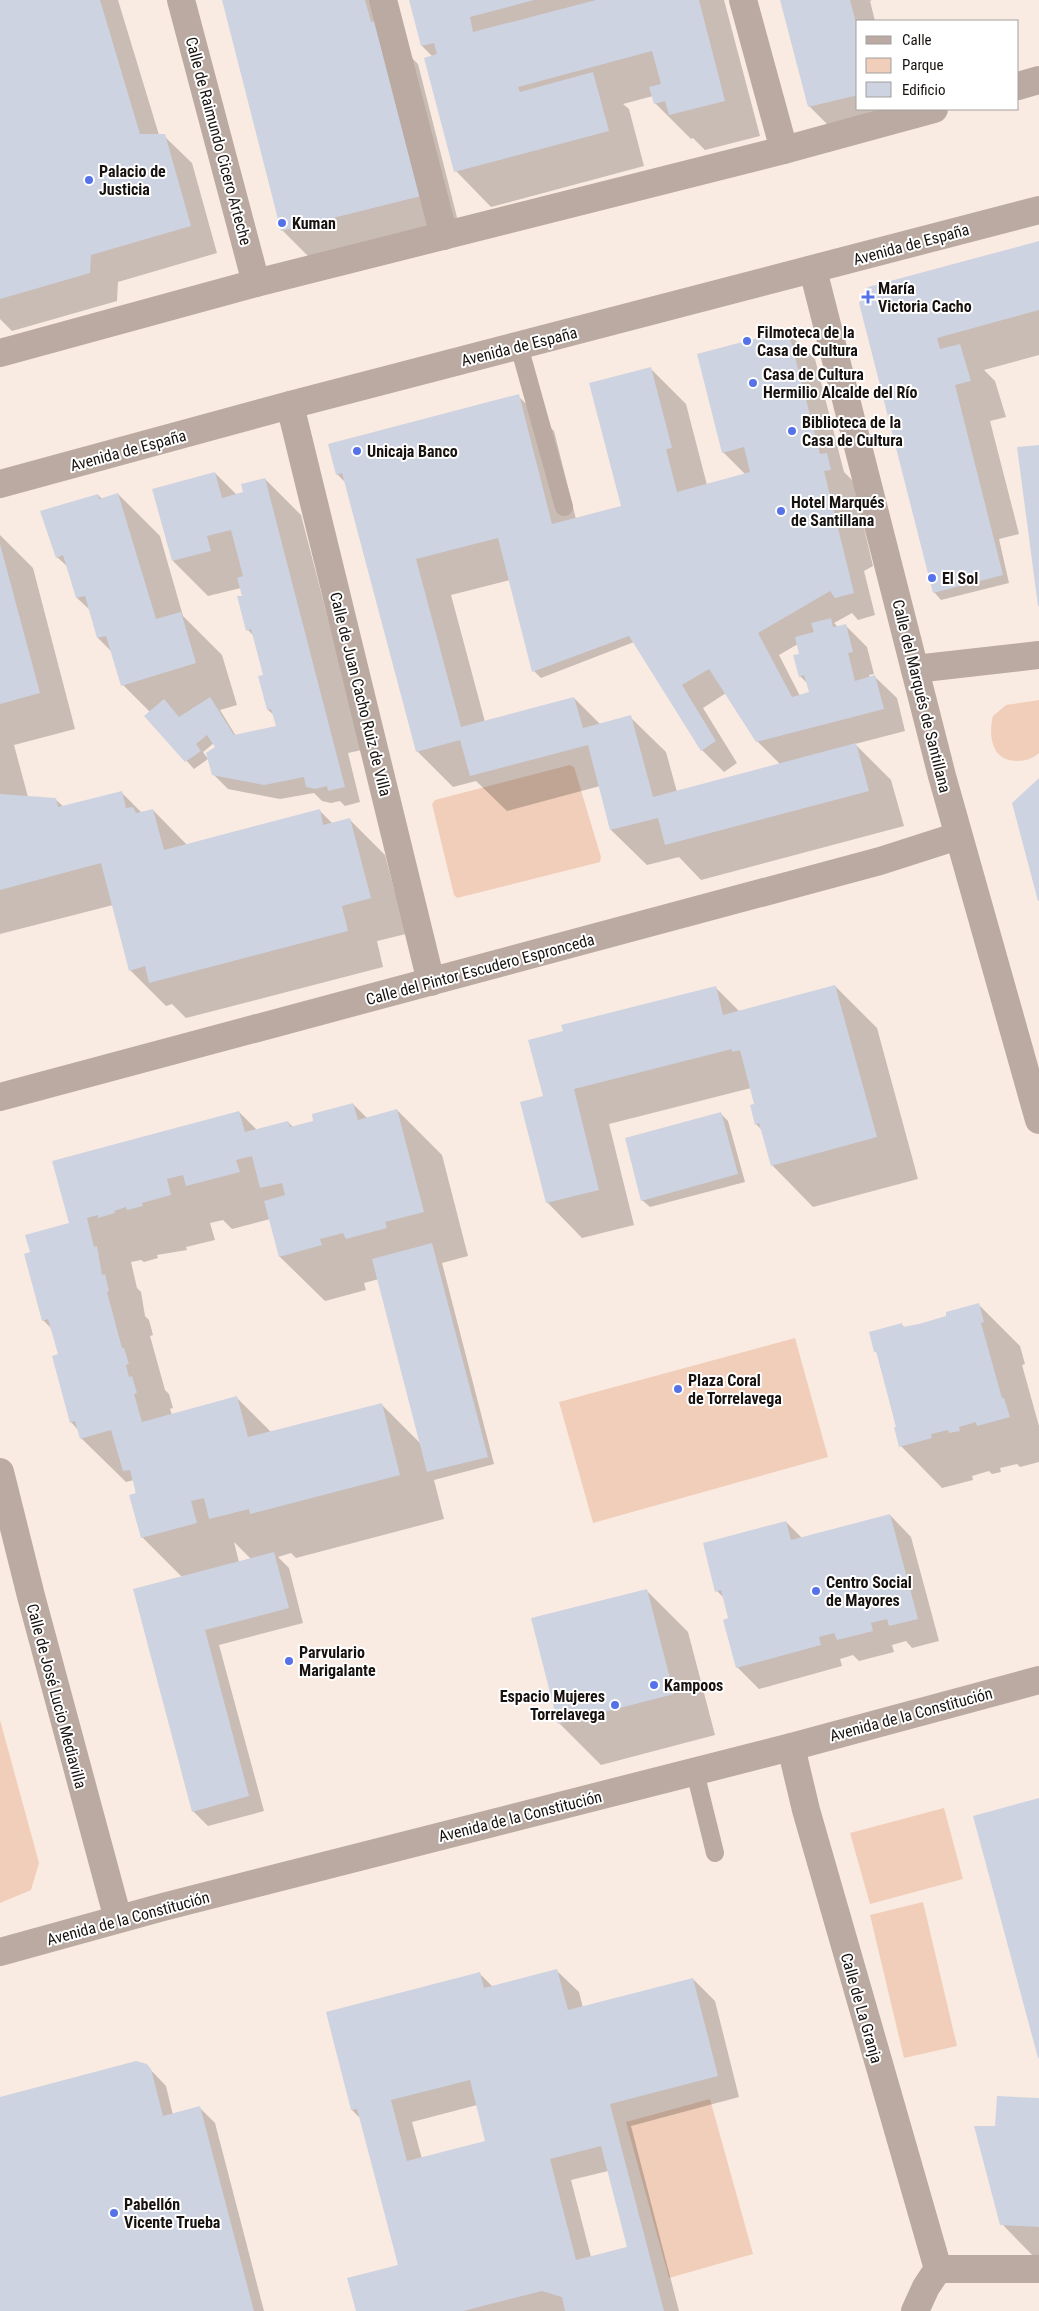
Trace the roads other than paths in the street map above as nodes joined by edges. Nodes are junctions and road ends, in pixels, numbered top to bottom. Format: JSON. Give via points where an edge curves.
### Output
{"nodes":[{"id":1,"x":181,"y":0,"type":"edge"},
{"id":2,"x":383,"y":0,"type":"edge"},
{"id":3,"x":743,"y":0,"type":"edge"},
{"id":4,"x":1039,"y":80,"type":"edge"},
{"id":5,"x":1019,"y":86,"type":"edge"},
{"id":6,"x":930,"y":110,"type":"edge"},
{"id":7,"x":784,"y":150,"type":"junction"},
{"id":8,"x":1039,"y":210,"type":"edge"},
{"id":9,"x":444,"y":236,"type":"junction"},
{"id":10,"x":813,"y":270,"type":"junction"},
{"id":11,"x":256,"y":283,"type":"junction"},
{"id":12,"x":519,"y":346,"type":"junction"},
{"id":13,"x":0,"y":353,"type":"edge"},
{"id":14,"x":290,"y":405,"type":"junction"},
{"id":15,"x":0,"y":484,"type":"edge"},
{"id":16,"x":564,"y":507,"type":"dead end"},
{"id":17,"x":1039,"y":655,"type":"edge"},
{"id":18,"x":915,"y":669,"type":"junction"},
{"id":19,"x":958,"y":836,"type":"junction"},
{"id":20,"x":431,"y":982,"type":"junction"},
{"id":21,"x":0,"y":1097,"type":"edge"},
{"id":22,"x":1037,"y":1105,"type":"edge"},
{"id":23,"x":0,"y":1472,"type":"edge"},
{"id":24,"x":1039,"y":1680,"type":"edge"},
{"id":25,"x":791,"y":1746,"type":"junction"},
{"id":26,"x":694,"y":1772,"type":"junction"},
{"id":27,"x":715,"y":1853,"type":"dead end"},
{"id":28,"x":118,"y":1919,"type":"junction"},
{"id":29,"x":0,"y":1952,"type":"edge"},
{"id":30,"x":938,"y":2269,"type":"junction"},
{"id":31,"x":1039,"y":2269,"type":"edge"},
{"id":32,"x":915,"y":2311,"type":"edge"}],
"edges":[{"from":1,"to":11,"type":"street","name":"Calle de Raimundo Cicero Arteche"},
{"from":2,"to":9,"type":"street"},
{"from":3,"to":7,"type":"street"},
{"from":4,"to":5,"type":"street"},
{"from":6,"to":7,"type":"street"},
{"from":7,"to":9,"type":"street"},
{"from":8,"to":10,"type":"street","name":"Avenida de España"},
{"from":9,"to":11,"type":"street"},
{"from":10,"to":12,"type":"street","name":"Avenida de España"},
{"from":10,"to":18,"type":"street","name":"Calle del Marqués de Santillana"},
{"from":11,"to":13,"type":"street"},
{"from":12,"to":14,"type":"street","name":"Avenida de España"},
{"from":12,"to":16,"type":"lane"},
{"from":14,"to":15,"type":"street","name":"Avenida de España"},
{"from":14,"to":20,"type":"street","name":"Calle de Juan Cacho Ruiz de Villa"},
{"from":17,"to":18,"type":"street"},
{"from":18,"to":19,"type":"street","name":"Calle del Marqués de Santillana"},
{"from":19,"to":20,"type":"street","name":"Calle del Pintor Escudero Espronceda","via":[[880,861]]},
{"from":19,"to":22,"type":"street","name":"Calle del Marqués de Santillana"},
{"from":20,"to":21,"type":"street","name":"Calle del Pintor Escudero Espronceda"},
{"from":23,"to":28,"type":"street","name":"Calle de José Lucio Mediavilla"},
{"from":24,"to":25,"type":"street","name":"Avenida de la Constitución"},
{"from":25,"to":26,"type":"street","name":"Avenida de la Constitución"},
{"from":25,"to":30,"type":"street","name":"Calle de La Granja","via":[[806,1810]]},
{"from":26,"to":27,"type":"lane"},
{"from":26,"to":28,"type":"street","name":"Avenida de la Constitución"},
{"from":28,"to":29,"type":"street","name":"Avenida de la Constitución"},
{"from":30,"to":31,"type":"street"},
{"from":30,"to":32,"type":"street"}]}
